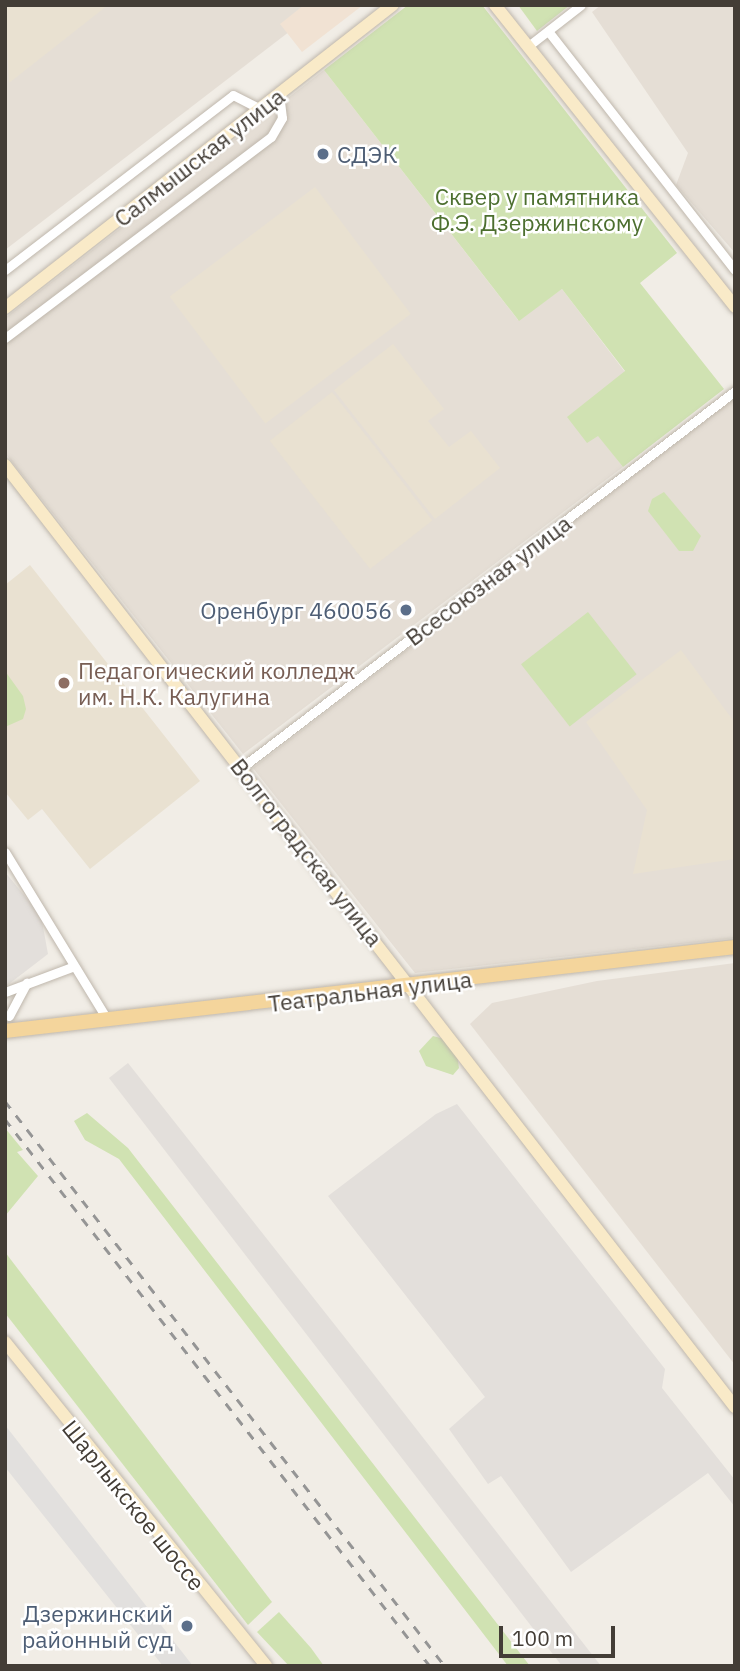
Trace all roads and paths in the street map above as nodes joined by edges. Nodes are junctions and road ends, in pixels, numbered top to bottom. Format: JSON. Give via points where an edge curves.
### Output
{"nodes":[{"id":1,"x":393,"y":5,"type":"edge"},
{"id":2,"x":495,"y":5,"type":"edge"},
{"id":3,"x":581,"y":5,"type":"edge"},
{"id":4,"x":548,"y":31,"type":"junction"},
{"id":5,"x":527,"y":47,"type":"junction"},
{"id":6,"x":279,"y":95,"type":"junction"},
{"id":7,"x":260,"y":110,"type":"junction"},
{"id":8,"x":5,"y":270,"type":"edge"},
{"id":9,"x":735,"y":270,"type":"edge"},
{"id":10,"x":735,"y":306,"type":"edge"},
{"id":11,"x":5,"y":308,"type":"edge"},
{"id":12,"x":5,"y":338,"type":"edge"},
{"id":13,"x":734,"y":393,"type":"edge"},
{"id":14,"x":5,"y":465,"type":"edge"},
{"id":15,"x":241,"y":768,"type":"junction"},
{"id":16,"x":5,"y":852,"type":"edge"},
{"id":17,"x":735,"y":947,"type":"edge"},
{"id":18,"x":72,"y":967,"type":"junction"},
{"id":19,"x":27,"y":982,"type":"junction"},
{"id":20,"x":413,"y":987,"type":"junction"},
{"id":21,"x":5,"y":992,"type":"edge"},
{"id":22,"x":7,"y":1015,"type":"edge"},
{"id":23,"x":108,"y":1021,"type":"junction"},
{"id":24,"x":26,"y":1029,"type":"junction"},
{"id":25,"x":5,"y":1031,"type":"edge"},
{"id":26,"x":5,"y":1342,"type":"edge"},
{"id":27,"x":735,"y":1407,"type":"edge"},
{"id":28,"x":266,"y":1666,"type":"edge"}],
"edges":[{"from":1,"to":6,"type":"main road","name":"Салмышская улица"},
{"from":2,"to":5,"type":"main road"},
{"from":3,"to":4,"type":"street"},
{"from":4,"to":5,"type":"street"},
{"from":4,"to":9,"type":"street"},
{"from":5,"to":10,"type":"main road"},
{"from":6,"to":7,"type":"main road","name":"Салмышская улица"},
{"from":6,"to":12,"type":"street","via":[[282,118],[271,137]]},
{"from":7,"to":8,"type":"street","via":[[233,95]]},
{"from":7,"to":11,"type":"main road","name":"Салмышская улица"},
{"from":13,"to":15,"type":"street","name":"Всесоюзная улица"},
{"from":14,"to":15,"type":"main road","name":"Волгоградская улица"},
{"from":15,"to":20,"type":"main road","name":"Волгоградская улица"},
{"from":16,"to":18,"type":"street"},
{"from":17,"to":20,"type":"main road","name":"Театральная улица"},
{"from":18,"to":19,"type":"street"},
{"from":18,"to":23,"type":"street"},
{"from":19,"to":21,"type":"street"},
{"from":19,"to":22,"type":"street"},
{"from":20,"to":23,"type":"main road","name":"Театральная улица"},
{"from":20,"to":27,"type":"main road","name":"Волгоградская улица"},
{"from":22,"to":24,"type":"street"},
{"from":23,"to":24,"type":"main road","name":"Театральная улица"},
{"from":24,"to":25,"type":"main road","name":"Театральная улица"},
{"from":26,"to":28,"type":"main road","name":"Шарлыкское шоссе"}]}
